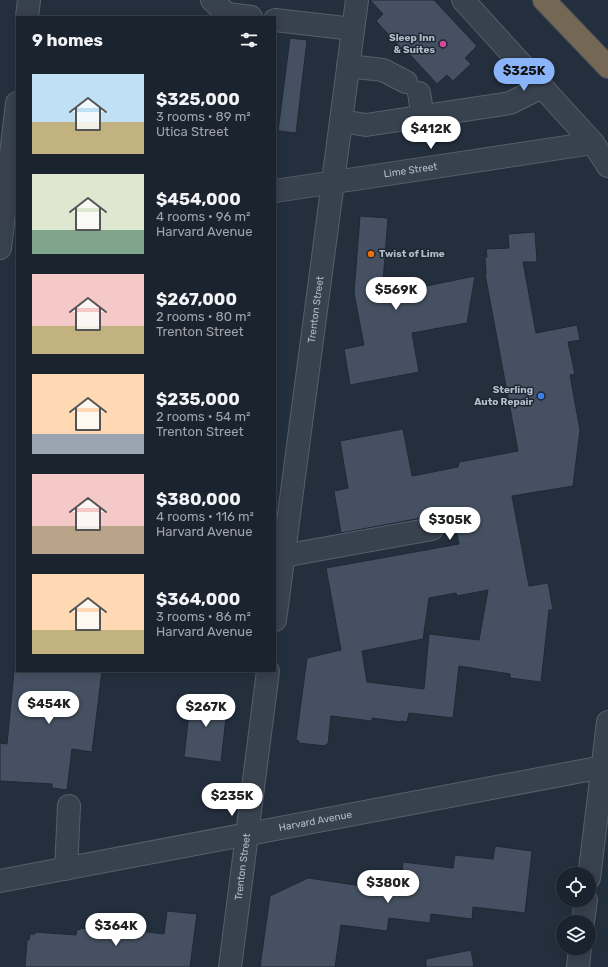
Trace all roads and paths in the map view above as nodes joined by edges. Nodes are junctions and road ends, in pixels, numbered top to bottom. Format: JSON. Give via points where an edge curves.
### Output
{"nodes":[{"id":1,"x":29,"y":0,"type":"edge"},
{"id":2,"x":357,"y":0,"type":"edge"},
{"id":3,"x":463,"y":0,"type":"edge"},
{"id":4,"x":544,"y":0,"type":"edge"},
{"id":5,"x":216,"y":8,"type":"edge"},
{"id":6,"x":27,"y":16,"type":"edge"},
{"id":7,"x":243,"y":16,"type":"edge"},
{"id":8,"x":276,"y":20,"type":"edge"},
{"id":9,"x":353,"y":29,"type":"junction"},
{"id":10,"x":348,"y":66,"type":"junction"},
{"id":11,"x":608,"y":67,"type":"edge"},
{"id":12,"x":542,"y":87,"type":"junction"},
{"id":13,"x":16,"y":114,"type":"edge"},
{"id":14,"x":423,"y":117,"type":"junction"},
{"id":15,"x":341,"y":121,"type":"junction"},
{"id":16,"x":593,"y":143,"type":"junction"},
{"id":17,"x":608,"y":166,"type":"edge"},
{"id":18,"x":333,"y":182,"type":"junction"},
{"id":19,"x":276,"y":191,"type":"edge"},
{"id":20,"x":5,"y":237,"type":"edge"},
{"id":21,"x":432,"y":529,"type":"dead end"},
{"id":22,"x":283,"y":556,"type":"junction"},
{"id":23,"x":276,"y":612,"type":"edge"},
{"id":24,"x":268,"y":672,"type":"edge"},
{"id":25,"x":608,"y":722,"type":"edge"},
{"id":26,"x":606,"y":767,"type":"edge"},
{"id":27,"x":69,"y":806,"type":"dead end"},
{"id":28,"x":246,"y":835,"type":"junction"},
{"id":29,"x":591,"y":867,"type":"edge"},
{"id":30,"x":66,"y":869,"type":"junction"},
{"id":31,"x":0,"y":881,"type":"edge"},
{"id":32,"x":579,"y":955,"type":"edge"},
{"id":33,"x":230,"y":967,"type":"edge"},
{"id":34,"x":578,"y":967,"type":"edge"}],
"edges":[{"from":1,"to":6,"type":"street"},
{"from":2,"to":9,"type":"street","name":"Trenton Street"},
{"from":3,"to":12,"type":"street"},
{"from":4,"to":11,"type":"highway"},
{"from":5,"to":7,"type":"street","via":[[227,14]]},
{"from":8,"to":9,"type":"street"},
{"from":9,"to":10,"type":"street","name":"Trenton Street"},
{"from":10,"to":14,"type":"street","via":[[383,70],[412,88]]},
{"from":10,"to":15,"type":"street","name":"Trenton Street"},
{"from":12,"to":14,"type":"street","via":[[510,104]]},
{"from":12,"to":16,"type":"street"},
{"from":13,"to":20,"type":"street"},
{"from":14,"to":15,"type":"street","via":[[366,125]]},
{"from":15,"to":18,"type":"street","name":"Trenton Street"},
{"from":16,"to":17,"type":"street"},
{"from":16,"to":18,"type":"street","name":"Lime Street"},
{"from":18,"to":19,"type":"street","name":"Lime Street"},
{"from":18,"to":22,"type":"street","name":"Trenton Street"},
{"from":21,"to":22,"type":"street"},
{"from":22,"to":23,"type":"street","name":"Trenton Street"},
{"from":24,"to":28,"type":"street","name":"Trenton Street"},
{"from":25,"to":26,"type":"street"},
{"from":26,"to":28,"type":"street","name":"Harvard Avenue"},
{"from":26,"to":29,"type":"street"},
{"from":27,"to":30,"type":"street"},
{"from":28,"to":30,"type":"street","name":"Harvard Avenue"},
{"from":28,"to":33,"type":"street","name":"Trenton Street"},
{"from":30,"to":31,"type":"street","name":"Harvard Avenue"},
{"from":32,"to":34,"type":"street"}]}
